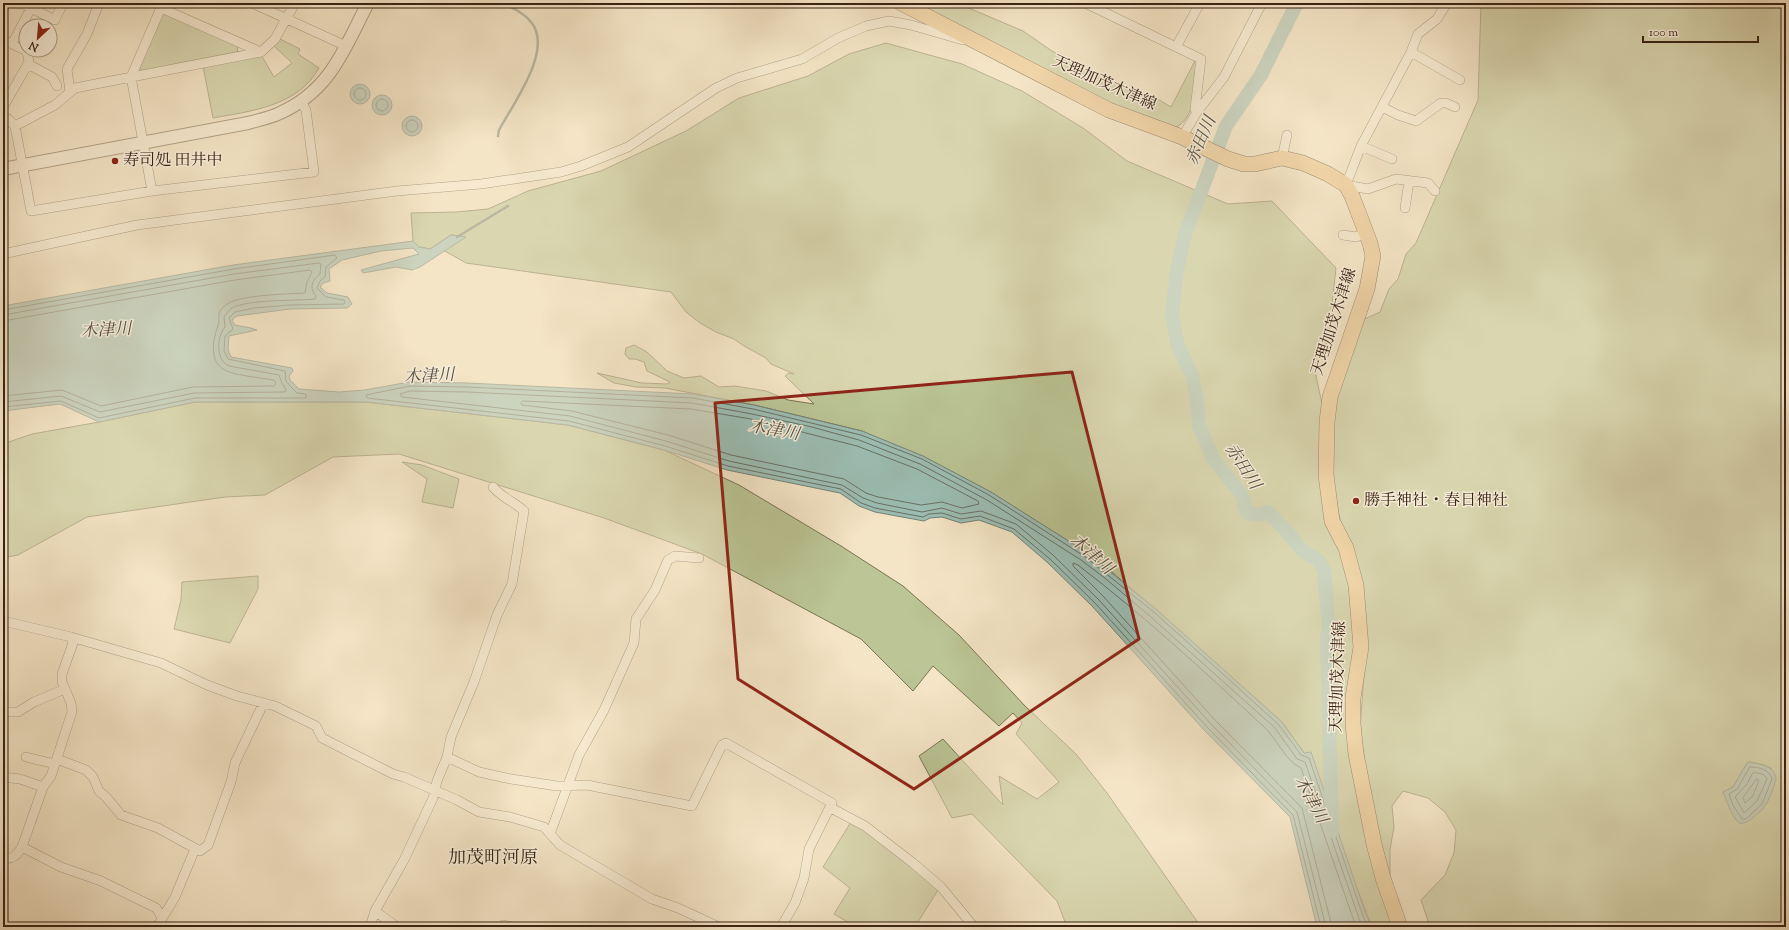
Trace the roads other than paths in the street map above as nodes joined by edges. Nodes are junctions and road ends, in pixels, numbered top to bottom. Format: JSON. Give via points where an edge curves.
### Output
{"nodes":[{"id":1,"x":6,"y":3,"type":"edge"},
{"id":2,"x":19,"y":3,"type":"edge"},
{"id":3,"x":58,"y":3,"type":"edge"},
{"id":4,"x":99,"y":3,"type":"edge"},
{"id":5,"x":252,"y":3,"type":"edge"},
{"id":6,"x":295,"y":3,"type":"edge"},
{"id":7,"x":368,"y":3,"type":"edge"},
{"id":8,"x":901,"y":3,"type":"edge"},
{"id":9,"x":1085,"y":3,"type":"edge"},
{"id":10,"x":1200,"y":3,"type":"edge"},
{"id":11,"x":1262,"y":3,"type":"edge"},
{"id":12,"x":1447,"y":3,"type":"edge"},
{"id":13,"x":162,"y":6,"type":"edge"},
{"id":14,"x":31,"y":8,"type":"junction"},
{"id":15,"x":3,"y":10,"type":"edge"},
{"id":16,"x":287,"y":18,"type":"junction"},
{"id":17,"x":968,"y":39,"type":"junction"},
{"id":18,"x":3,"y":40,"type":"edge"},
{"id":19,"x":12,"y":44,"type":"junction"},
{"id":20,"x":346,"y":46,"type":"junction"},
{"id":21,"x":1176,"y":47,"type":"junction"},
{"id":22,"x":261,"y":52,"type":"junction"},
{"id":23,"x":1411,"y":52,"type":"junction"},
{"id":24,"x":28,"y":64,"type":"junction"},
{"id":25,"x":132,"y":77,"type":"junction"},
{"id":26,"x":1460,"y":80,"type":"dead end"},
{"id":27,"x":57,"y":86,"type":"dead end"},
{"id":28,"x":70,"y":92,"type":"junction"},
{"id":29,"x":301,"y":102,"type":"junction"},
{"id":30,"x":3,"y":107,"type":"edge"},
{"id":31,"x":1382,"y":107,"type":"junction"},
{"id":32,"x":1455,"y":107,"type":"dead end"},
{"id":33,"x":1197,"y":112,"type":"junction"},
{"id":34,"x":3,"y":117,"type":"edge"},
{"id":35,"x":14,"y":126,"type":"junction"},
{"id":36,"x":1287,"y":135,"type":"dead end"},
{"id":37,"x":1182,"y":137,"type":"junction"},
{"id":38,"x":143,"y":143,"type":"junction"},
{"id":39,"x":1361,"y":146,"type":"junction"},
{"id":40,"x":1282,"y":158,"type":"junction"},
{"id":41,"x":1392,"y":159,"type":"dead end"},
{"id":42,"x":22,"y":166,"type":"junction"},
{"id":43,"x":3,"y":169,"type":"edge"},
{"id":44,"x":1409,"y":181,"type":"junction"},
{"id":45,"x":1346,"y":185,"type":"junction"},
{"id":46,"x":152,"y":190,"type":"junction"},
{"id":47,"x":1435,"y":191,"type":"dead end"},
{"id":48,"x":1405,"y":208,"type":"dead end"},
{"id":49,"x":1366,"y":233,"type":"junction"},
{"id":50,"x":1343,"y":235,"type":"dead end"},
{"id":51,"x":3,"y":254,"type":"edge"},
{"id":52,"x":493,"y":487,"type":"dead end"},
{"id":53,"x":698,"y":558,"type":"dead end"},
{"id":54,"x":3,"y":621,"type":"edge"},
{"id":55,"x":70,"y":637,"type":"junction"},
{"id":56,"x":65,"y":689,"type":"junction"},
{"id":57,"x":263,"y":704,"type":"junction"},
{"id":58,"x":3,"y":712,"type":"edge"},
{"id":59,"x":26,"y":757,"type":"dead end"},
{"id":60,"x":447,"y":757,"type":"junction"},
{"id":61,"x":56,"y":762,"type":"junction"},
{"id":62,"x":3,"y":777,"type":"edge"},
{"id":63,"x":566,"y":786,"type":"junction"},
{"id":64,"x":43,"y":788,"type":"junction"},
{"id":65,"x":435,"y":792,"type":"junction"},
{"id":66,"x":831,"y":808,"type":"junction"},
{"id":67,"x":550,"y":834,"type":"junction"},
{"id":68,"x":22,"y":847,"type":"junction"},
{"id":69,"x":195,"y":849,"type":"junction"},
{"id":70,"x":3,"y":858,"type":"edge"},
{"id":71,"x":375,"y":911,"type":"junction"},
{"id":72,"x":162,"y":917,"type":"junction"},
{"id":73,"x":157,"y":927,"type":"edge"},
{"id":74,"x":370,"y":927,"type":"edge"},
{"id":75,"x":397,"y":927,"type":"edge"},
{"id":76,"x":502,"y":927,"type":"edge"},
{"id":77,"x":512,"y":927,"type":"edge"},
{"id":78,"x":719,"y":927,"type":"edge"},
{"id":79,"x":781,"y":927,"type":"edge"},
{"id":80,"x":974,"y":927,"type":"edge"},
{"id":81,"x":1400,"y":927,"type":"edge"}],
"edges":[{"from":1,"to":15,"type":"street"},
{"from":2,"to":14,"type":"street"},
{"from":3,"to":14,"type":"street","via":[[62,5],[54,20]]},
{"from":4,"to":28,"type":"street","via":[[87,34],[67,69]]},
{"from":5,"to":16,"type":"street"},
{"from":6,"to":16,"type":"street"},
{"from":7,"to":20,"type":"street"},
{"from":8,"to":17,"type":"main road","name":"天理加茂木津線"},
{"from":9,"to":21,"type":"street"},
{"from":10,"to":21,"type":"street"},
{"from":11,"to":33,"type":"street","via":[[1224,76]]},
{"from":12,"to":23,"type":"street","via":[[1437,19],[1418,34]]},
{"from":13,"to":22,"type":"street"},
{"from":13,"to":25,"type":"street"},
{"from":14,"to":19,"type":"street"},
{"from":16,"to":20,"type":"street"},
{"from":16,"to":22,"type":"street","via":[[275,38]]},
{"from":17,"to":37,"type":"main road","name":"天理加茂木津線","via":[[1109,110]]},
{"from":17,"to":51,"type":"street","via":[[962,40],[888,21],[866,26],[802,59],[723,84],[628,147],[561,172],[137,225]]},
{"from":18,"to":19,"type":"street"},
{"from":19,"to":24,"type":"street","via":[[27,52]]},
{"from":20,"to":29,"type":"street","via":[[333,70],[315,91]]},
{"from":21,"to":33,"type":"street","via":[[1201,59],[1195,109]]},
{"from":22,"to":25,"type":"street"},
{"from":23,"to":26,"type":"street"},
{"from":23,"to":31,"type":"street"},
{"from":24,"to":27,"type":"street","via":[[52,77]]},
{"from":24,"to":30,"type":"street"},
{"from":25,"to":28,"type":"street","via":[[75,88]]},
{"from":25,"to":38,"type":"street"},
{"from":28,"to":35,"type":"street","via":[[55,105]]},
{"from":29,"to":38,"type":"street","via":[[280,114],[248,123]]},
{"from":29,"to":46,"type":"street","via":[[306,110],[314,172]]},
{"from":31,"to":32,"type":"street","via":[[1416,121],[1441,103]]},
{"from":31,"to":39,"type":"street"},
{"from":33,"to":37,"type":"street"},
{"from":34,"to":35,"type":"street"},
{"from":35,"to":42,"type":"street"},
{"from":36,"to":40,"type":"street"},
{"from":37,"to":40,"type":"main road","name":"天理加茂木津線","via":[[1244,164]]},
{"from":38,"to":42,"type":"street"},
{"from":38,"to":46,"type":"street"},
{"from":39,"to":41,"type":"street"},
{"from":39,"to":45,"type":"street"},
{"from":40,"to":45,"type":"main road","name":"天理加茂木津線","via":[[1303,163]]},
{"from":42,"to":43,"type":"street"},
{"from":42,"to":46,"type":"street","via":[[31,211]]},
{"from":44,"to":45,"type":"street","via":[[1396,179],[1368,189]]},
{"from":44,"to":47,"type":"street","via":[[1428,183]]},
{"from":44,"to":48,"type":"street"},
{"from":45,"to":49,"type":"main road","name":"天理加茂木津線"},
{"from":49,"to":50,"type":"street","via":[[1356,237]]},
{"from":49,"to":81,"type":"main road","name":"天理加茂木津線","via":[[1373,256],[1372,266],[1367,289],[1330,397],[1326,475],[1332,521],[1346,548],[1356,585],[1360,647],[1353,698],[1356,754],[1374,844]]},
{"from":52,"to":60,"type":"street","via":[[524,511],[518,552],[512,584],[497,615],[474,682],[451,737]]},
{"from":53,"to":63,"type":"street","via":[[675,556],[668,560],[655,590],[636,619],[634,644]]},
{"from":54,"to":55,"type":"street"},
{"from":55,"to":56,"type":"street","via":[[73,643],[62,674]]},
{"from":55,"to":57,"type":"street","via":[[161,663],[207,685]]},
{"from":56,"to":58,"type":"street","via":[[18,712]]},
{"from":56,"to":61,"type":"street","via":[[72,712]]},
{"from":57,"to":65,"type":"street","via":[[276,706],[316,726],[322,738]]},
{"from":57,"to":69,"type":"street","via":[[234,763],[231,782],[208,844],[200,851]]},
{"from":59,"to":61,"type":"street"},
{"from":60,"to":63,"type":"street","via":[[479,772]]},
{"from":60,"to":65,"type":"street"},
{"from":61,"to":64,"type":"street","via":[[50,780]]},
{"from":61,"to":69,"type":"street","via":[[86,770],[93,777],[98,791],[121,815],[158,828]]},
{"from":62,"to":64,"type":"street","via":[[20,779]]},
{"from":63,"to":66,"type":"street","via":[[587,785],[692,806],[722,745],[726,743],[832,803]]},
{"from":63,"to":67,"type":"street"},
{"from":64,"to":68,"type":"street"},
{"from":65,"to":67,"type":"street","via":[[458,800],[479,812],[510,817],[544,827]]},
{"from":65,"to":71,"type":"street","via":[[404,860]]},
{"from":66,"to":79,"type":"street","via":[[809,849],[795,903]]},
{"from":66,"to":80,"type":"street","via":[[865,826],[913,863],[941,887]]},
{"from":67,"to":78,"type":"street","via":[[560,845],[652,899]]},
{"from":68,"to":70,"type":"street","via":[[17,856],[9,860]]},
{"from":68,"to":72,"type":"street","via":[[61,867],[101,881],[156,908]]},
{"from":69,"to":72,"type":"street","via":[[175,897]]},
{"from":71,"to":74,"type":"street"},
{"from":71,"to":75,"type":"street"},
{"from":72,"to":73,"type":"street"},
{"from":76,"to":77,"type":"street"}]}
